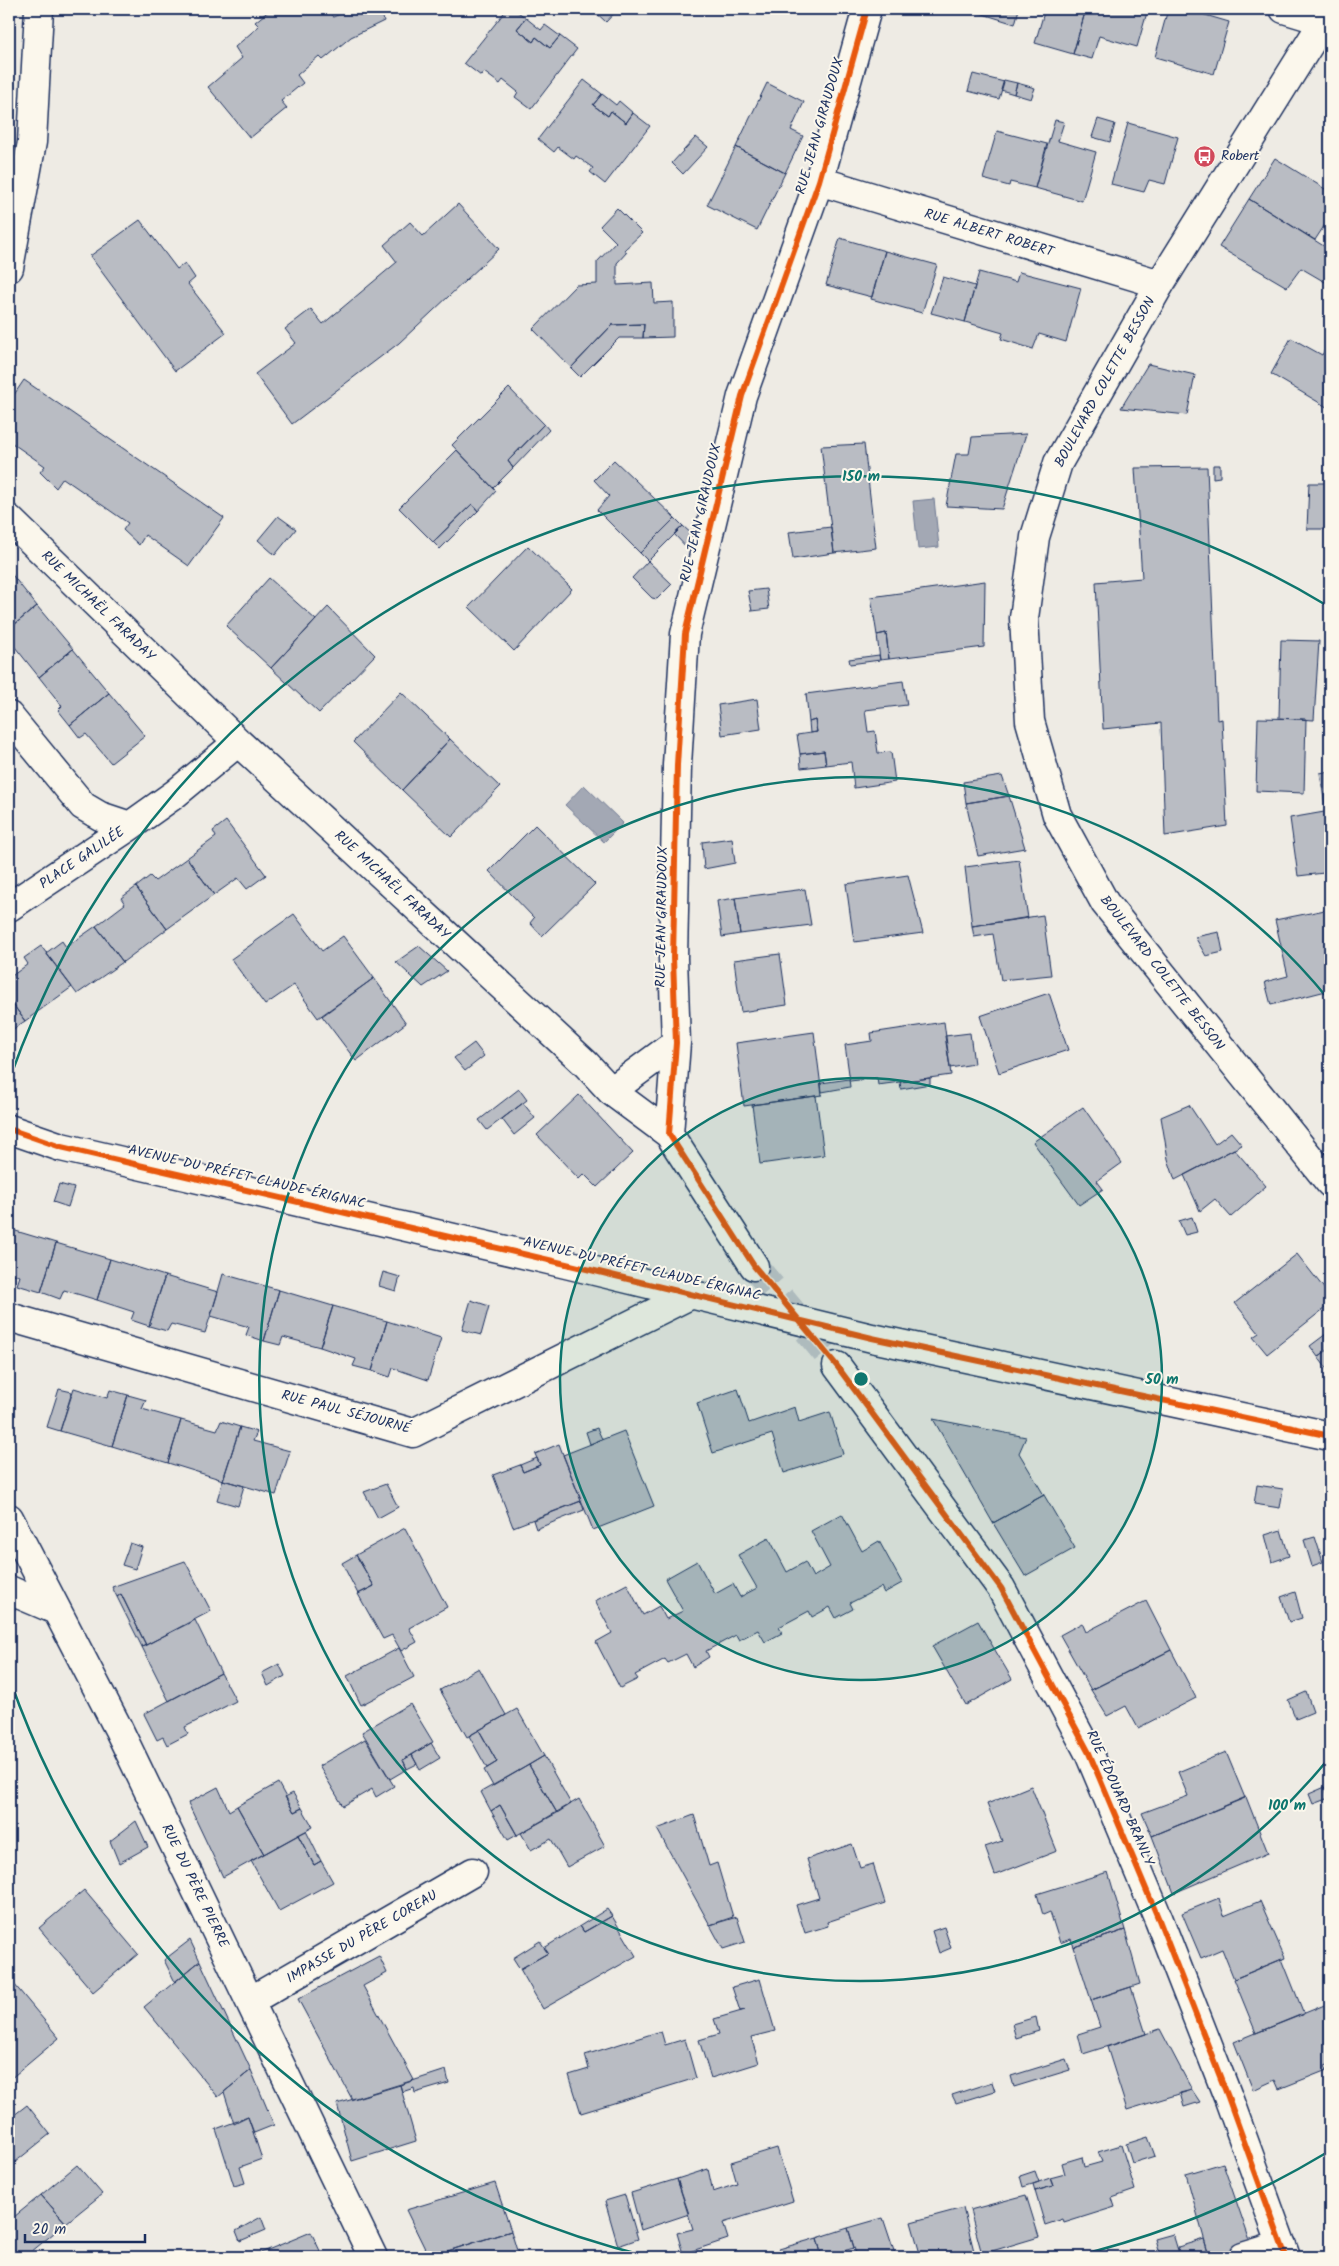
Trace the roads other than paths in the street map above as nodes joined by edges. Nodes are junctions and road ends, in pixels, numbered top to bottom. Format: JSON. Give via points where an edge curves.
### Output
{"nodes":[{"id":1,"x":39,"y":9,"type":"edge"},
{"id":2,"x":867,"y":9,"type":"edge"},
{"id":3,"x":1284,"y":9,"type":"edge"},
{"id":4,"x":1327,"y":16,"type":"edge"},
{"id":5,"x":819,"y":181,"type":"junction"},
{"id":6,"x":9,"y":268,"type":"edge"},
{"id":7,"x":1160,"y":284,"type":"junction"},
{"id":8,"x":9,"y":519,"type":"edge"},
{"id":9,"x":9,"y":716,"type":"edge"},
{"id":10,"x":238,"y":742,"type":"junction"},
{"id":11,"x":130,"y":826,"type":"junction"},
{"id":12,"x":9,"y":907,"type":"edge"},
{"id":13,"x":676,"y":1043,"type":"junction"},
{"id":14,"x":611,"y":1091,"type":"junction"},
{"id":15,"x":9,"y":1129,"type":"edge"},
{"id":16,"x":669,"y":1134,"type":"junction"},
{"id":17,"x":1330,"y":1183,"type":"edge"},
{"id":18,"x":754,"y":1266,"type":"tunnel mouth"},
{"id":19,"x":692,"y":1294,"type":"junction"},
{"id":20,"x":9,"y":1317,"type":"edge"},
{"id":21,"x":837,"y":1366,"type":"tunnel mouth"},
{"id":22,"x":1330,"y":1436,"type":"edge"},
{"id":23,"x":9,"y":1518,"type":"edge"},
{"id":24,"x":9,"y":1590,"type":"edge"},
{"id":25,"x":56,"y":1610,"type":"junction"},
{"id":26,"x":473,"y":1872,"type":"dead end"},
{"id":27,"x":250,"y":2001,"type":"junction"},
{"id":28,"x":1284,"y":2251,"type":"edge"},
{"id":29,"x":373,"y":2257,"type":"edge"},
{"id":30,"x":1243,"y":2257,"type":"edge"}],
"edges":[{"from":1,"to":6,"type":"street","via":[[32,142]]},
{"from":2,"to":5,"type":"street","name":"RUE JEAN GIRAUDOUX"},
{"from":3,"to":4,"type":"street"},
{"from":4,"to":7,"type":"street","name":"BOULEVARD COLETTE BESSON"},
{"from":5,"to":7,"type":"street","name":"RUE ALBERT ROBERT"},
{"from":5,"to":13,"type":"street","name":"RUE JEAN GIRAUDOUX","via":[[742,396],[685,634],[677,765],[673,958]]},
{"from":7,"to":17,"type":"street","name":"BOULEVARD COLETTE BESSON","via":[[1058,462],[1035,537],[1024,618],[1030,721],[1057,815],[1105,903]]},
{"from":8,"to":10,"type":"street","name":"RUE MICHAËL FARADAY"},
{"from":9,"to":11,"type":"street","name":"PLACE GALILÉE","via":[[84,806],[100,816]]},
{"from":10,"to":11,"type":"street","name":"PLACE GALILÉE"},
{"from":10,"to":14,"type":"street","name":"RUE MICHAËL FARADAY","via":[[586,1064]]},
{"from":11,"to":12,"type":"street","name":"PLACE GALILÉE"},
{"from":13,"to":14,"type":"street"},
{"from":13,"to":16,"type":"street","name":"RUE JEAN GIRAUDOUX"},
{"from":14,"to":16,"type":"street","name":"RUE MICHAËL FARADAY"},
{"from":15,"to":19,"type":"street","name":"AVENUE DU PRÉFET CLAUDE ÉRIGNAC","via":[[61,1147]]},
{"from":16,"to":18,"type":"street","name":"RUE MICHAËL FARADAY"},
{"from":19,"to":20,"type":"street","name":"RUE PAUL SÉJOURNÉ","via":[[413,1433]]},
{"from":19,"to":22,"type":"street","name":"AVENUE DU PRÉFET CLAUDE ÉRIGNAC","via":[[872,1338]]},
{"from":21,"to":28,"type":"street","name":"RUE ÉDOUARD BRANLY","via":[[1001,1588],[1089,1753],[1159,1920]]},
{"from":23,"to":25,"type":"street","name":"RUE DU PÈRE PIERRE"},
{"from":24,"to":25,"type":"street"},
{"from":25,"to":27,"type":"street","name":"RUE DU PÈRE PIERRE","via":[[118,1728]]},
{"from":26,"to":27,"type":"street","name":"IMPASSE DU PÈRE COREAU"},
{"from":27,"to":29,"type":"street","name":"RUE DU PÈRE PIERRE"},
{"from":28,"to":30,"type":"street"}]}
